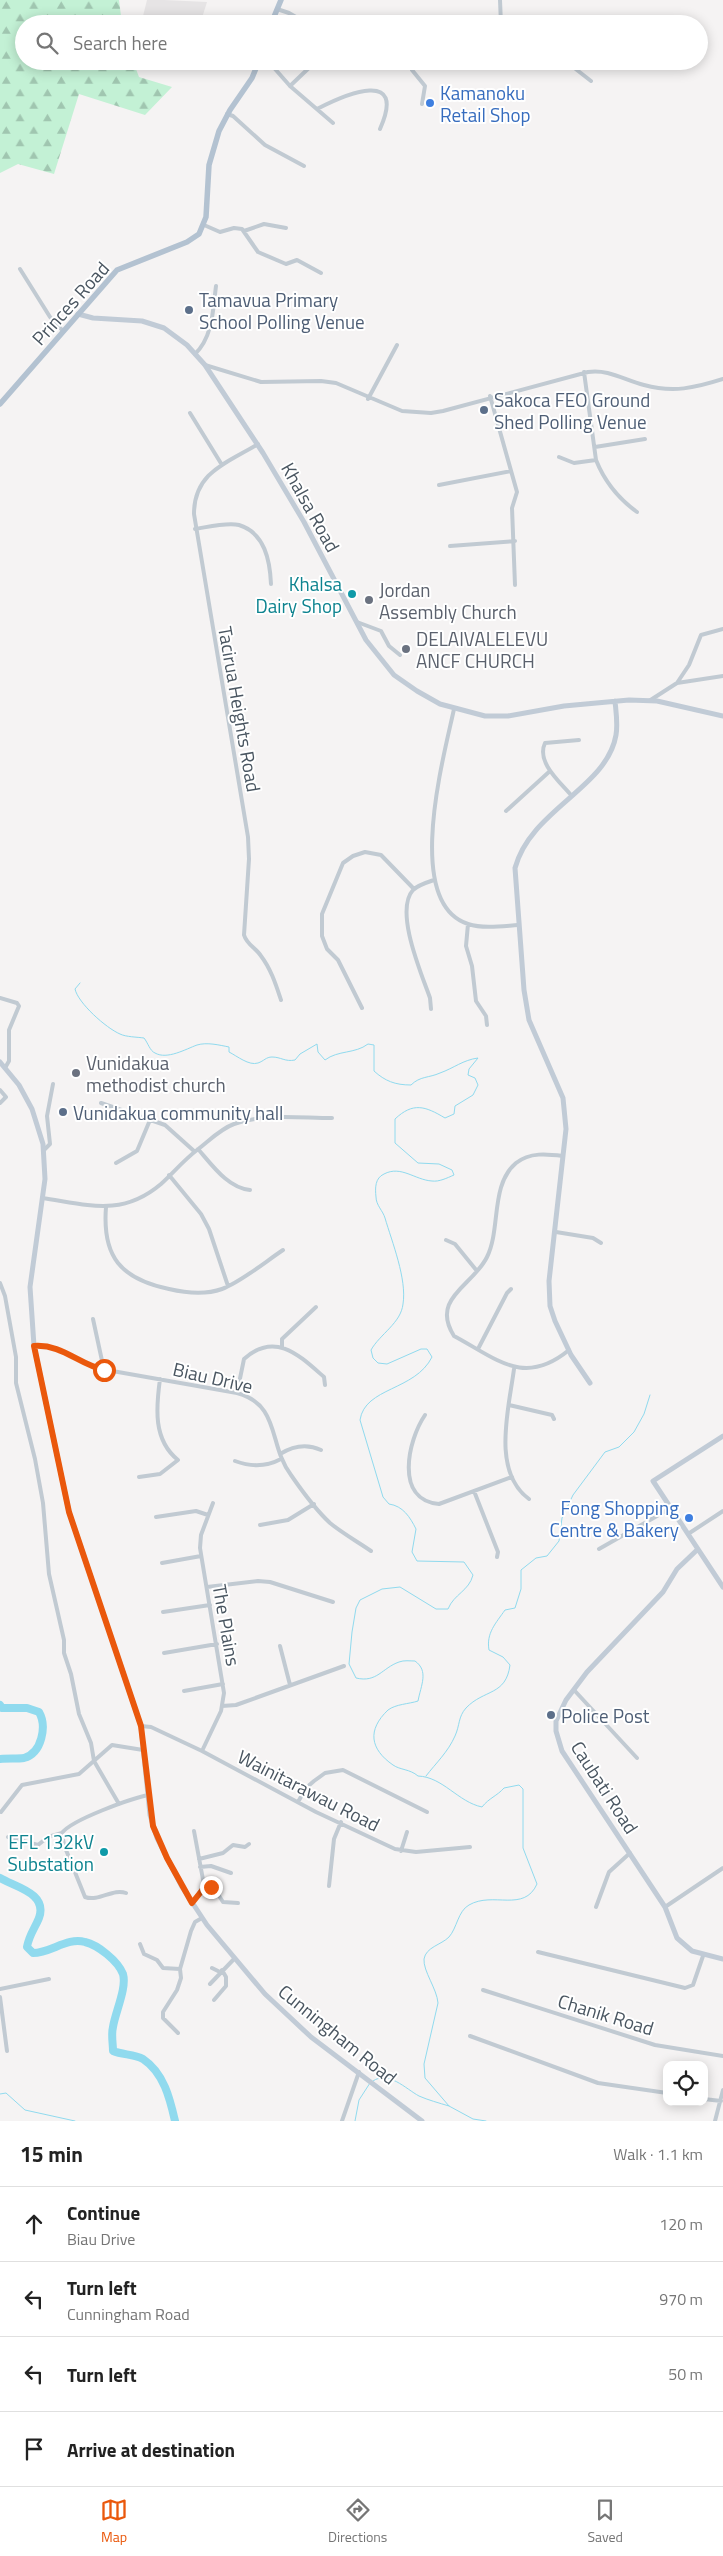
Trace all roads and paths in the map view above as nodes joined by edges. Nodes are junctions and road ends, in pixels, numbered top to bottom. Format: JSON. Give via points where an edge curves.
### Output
{"nodes":[{"id":1,"x":281,"y":0,"type":"edge"},
{"id":2,"x":500,"y":0,"type":"edge"},
{"id":3,"x":277,"y":10,"type":"junction"},
{"id":4,"x":275,"y":15,"type":"edge"},
{"id":5,"x":288,"y":15,"type":"edge"},
{"id":6,"x":501,"y":15,"type":"edge"},
{"id":7,"x":255,"y":70,"type":"edge"},
{"id":8,"x":276,"y":70,"type":"edge"},
{"id":9,"x":307,"y":70,"type":"edge"},
{"id":10,"x":412,"y":70,"type":"edge"},
{"id":11,"x":577,"y":70,"type":"edge"},
{"id":12,"x":591,"y":81,"type":"dead end"},
{"id":13,"x":290,"y":86,"type":"junction"},
{"id":14,"x":422,"y":104,"type":"dead end"},
{"id":15,"x":317,"y":109,"type":"junction"},
{"id":16,"x":227,"y":114,"type":"junction"},
{"id":17,"x":333,"y":123,"type":"dead end"},
{"id":18,"x":380,"y":130,"type":"dead end"},
{"id":19,"x":304,"y":166,"type":"dead end"},
{"id":20,"x":204,"y":225,"type":"junction"},
{"id":21,"x":286,"y":228,"type":"dead end"},
{"id":22,"x":244,"y":231,"type":"junction"},
{"id":23,"x":20,"y":270,"type":"dead end"},
{"id":24,"x":321,"y":273,"type":"dead end"},
{"id":25,"x":216,"y":286,"type":"dead end"},
{"id":26,"x":78,"y":314,"type":"junction"},
{"id":27,"x":63,"y":331,"type":"junction"},
{"id":28,"x":397,"y":345,"type":"dead end"},
{"id":29,"x":194,"y":354,"type":"junction"},
{"id":30,"x":205,"y":365,"type":"junction"},
{"id":31,"x":584,"y":372,"type":"junction"},
{"id":32,"x":723,"y":379,"type":"edge"},
{"id":33,"x":490,"y":396,"type":"junction"},
{"id":34,"x":368,"y":399,"type":"junction"},
{"id":35,"x":0,"y":404,"type":"edge"},
{"id":36,"x":190,"y":413,"type":"dead end"},
{"id":37,"x":645,"y":439,"type":"dead end"},
{"id":38,"x":258,"y":444,"type":"junction"},
{"id":39,"x":595,"y":447,"type":"junction"},
{"id":40,"x":559,"y":457,"type":"dead end"},
{"id":41,"x":596,"y":460,"type":"junction"},
{"id":42,"x":222,"y":465,"type":"junction"},
{"id":43,"x":511,"y":471,"type":"junction"},
{"id":44,"x":439,"y":485,"type":"dead end"},
{"id":45,"x":637,"y":512,"type":"dead end"},
{"id":46,"x":196,"y":529,"type":"junction"},
{"id":47,"x":515,"y":541,"type":"junction"},
{"id":48,"x":450,"y":546,"type":"dead end"},
{"id":49,"x":271,"y":584,"type":"dead end"},
{"id":50,"x":515,"y":585,"type":"dead end"},
{"id":51,"x":357,"y":622,"type":"junction"},
{"id":52,"x":723,"y":629,"type":"edge"},
{"id":53,"x":400,"y":655,"type":"dead end"},
{"id":54,"x":723,"y":676,"type":"edge"},
{"id":55,"x":677,"y":683,"type":"junction"},
{"id":56,"x":649,"y":700,"type":"junction"},
{"id":57,"x":615,"y":701,"type":"junction"},
{"id":58,"x":454,"y":709,"type":"junction"},
{"id":59,"x":723,"y":716,"type":"edge"},
{"id":60,"x":579,"y":740,"type":"dead end"},
{"id":61,"x":550,"y":771,"type":"junction"},
{"id":62,"x":571,"y":794,"type":"junction"},
{"id":63,"x":506,"y":810,"type":"dead end"},
{"id":64,"x":434,"y":880,"type":"junction"},
{"id":65,"x":414,"y":889,"type":"junction"},
{"id":66,"x":468,"y":924,"type":"junction"},
{"id":67,"x":518,"y":924,"type":"junction"},
{"id":68,"x":0,"y":998,"type":"edge"},
{"id":69,"x":281,"y":1000,"type":"dead end"},
{"id":70,"x":362,"y":1008,"type":"dead end"},
{"id":71,"x":431,"y":1009,"type":"dead end"},
{"id":72,"x":486,"y":1025,"type":"dead end"},
{"id":73,"x":0,"y":1062,"type":"edge"},
{"id":74,"x":5,"y":1068,"type":"junction"},
{"id":75,"x":53,"y":1084,"type":"dead end"},
{"id":76,"x":0,"y":1090,"type":"edge"},
{"id":77,"x":0,"y":1103,"type":"edge"},
{"id":78,"x":101,"y":1103,"type":"dead end"},
{"id":79,"x":332,"y":1118,"type":"dead end"},
{"id":80,"x":150,"y":1120,"type":"junction"},
{"id":81,"x":44,"y":1150,"type":"junction"},
{"id":82,"x":196,"y":1150,"type":"junction"},
{"id":83,"x":563,"y":1156,"type":"junction"},
{"id":84,"x":116,"y":1163,"type":"dead end"},
{"id":85,"x":169,"y":1175,"type":"junction"},
{"id":86,"x":250,"y":1190,"type":"dead end"},
{"id":87,"x":42,"y":1198,"type":"junction"},
{"id":88,"x":106,"y":1207,"type":"junction"},
{"id":89,"x":556,"y":1232,"type":"junction"},
{"id":90,"x":446,"y":1240,"type":"dead end"},
{"id":91,"x":601,"y":1242,"type":"dead end"},
{"id":92,"x":283,"y":1250,"type":"dead end"},
{"id":93,"x":477,"y":1271,"type":"junction"},
{"id":94,"x":0,"y":1283,"type":"edge"},
{"id":95,"x":228,"y":1286,"type":"junction"},
{"id":96,"x":511,"y":1289,"type":"dead end"},
{"id":97,"x":316,"y":1307,"type":"dead end"},
{"id":98,"x":93,"y":1319,"type":"dead end"},
{"id":99,"x":34,"y":1346,"type":"junction"},
{"id":100,"x":282,"y":1347,"type":"junction"},
{"id":101,"x":478,"y":1349,"type":"junction"},
{"id":102,"x":569,"y":1350,"type":"junction"},
{"id":103,"x":514,"y":1368,"type":"junction"},
{"id":104,"x":104,"y":1370,"type":"junction"},
{"id":105,"x":160,"y":1379,"type":"junction"},
{"id":106,"x":590,"y":1383,"type":"dead end"},
{"id":107,"x":325,"y":1385,"type":"dead end"},
{"id":108,"x":237,"y":1393,"type":"junction"},
{"id":109,"x":509,"y":1405,"type":"junction"},
{"id":110,"x":425,"y":1414,"type":"dead end"},
{"id":111,"x":554,"y":1419,"type":"dead end"},
{"id":112,"x":723,"y":1436,"type":"edge"},
{"id":113,"x":321,"y":1450,"type":"dead end"},
{"id":114,"x":280,"y":1454,"type":"junction"},
{"id":115,"x":281,"y":1459,"type":"junction"},
{"id":116,"x":236,"y":1461,"type":"dead end"},
{"id":117,"x":140,"y":1477,"type":"dead end"},
{"id":118,"x":512,"y":1477,"type":"junction"},
{"id":119,"x":474,"y":1491,"type":"junction"},
{"id":120,"x":529,"y":1499,"type":"dead end"},
{"id":121,"x":213,"y":1503,"type":"dead end"},
{"id":122,"x":314,"y":1504,"type":"junction"},
{"id":123,"x":670,"y":1508,"type":"junction"},
{"id":124,"x":723,"y":1511,"type":"edge"},
{"id":125,"x":208,"y":1515,"type":"junction"},
{"id":126,"x":156,"y":1517,"type":"dead end"},
{"id":127,"x":260,"y":1525,"type":"dead end"},
{"id":128,"x":688,"y":1534,"type":"junction"},
{"id":129,"x":599,"y":1549,"type":"dead end"},
{"id":130,"x":698,"y":1549,"type":"junction"},
{"id":131,"x":371,"y":1551,"type":"dead end"},
{"id":132,"x":201,"y":1556,"type":"junction"},
{"id":133,"x":497,"y":1557,"type":"dead end"},
{"id":134,"x":162,"y":1563,"type":"dead end"},
{"id":135,"x":207,"y":1587,"type":"junction"},
{"id":136,"x":723,"y":1587,"type":"edge"},
{"id":137,"x":333,"y":1602,"type":"dead end"},
{"id":138,"x":210,"y":1605,"type":"junction"},
{"id":139,"x":163,"y":1612,"type":"dead end"},
{"id":140,"x":217,"y":1644,"type":"junction"},
{"id":141,"x":280,"y":1646,"type":"dead end"},
{"id":142,"x":164,"y":1653,"type":"dead end"},
{"id":143,"x":344,"y":1666,"type":"dead end"},
{"id":144,"x":224,"y":1684,"type":"junction"},
{"id":145,"x":290,"y":1686,"type":"junction"},
{"id":146,"x":574,"y":1690,"type":"junction"},
{"id":147,"x":184,"y":1691,"type":"dead end"},
{"id":148,"x":222,"y":1706,"type":"junction"},
{"id":149,"x":141,"y":1726,"type":"junction"},
{"id":150,"x":144,"y":1750,"type":"junction"},
{"id":151,"x":202,"y":1751,"type":"junction"},
{"id":152,"x":637,"y":1758,"type":"dead end"},
{"id":153,"x":94,"y":1761,"type":"junction"},
{"id":154,"x":149,"y":1796,"type":"junction"},
{"id":155,"x":298,"y":1802,"type":"junction"},
{"id":156,"x":120,"y":1804,"type":"junction"},
{"id":157,"x":1,"y":1812,"type":"edge"},
{"id":158,"x":426,"y":1812,"type":"dead end"},
{"id":159,"x":341,"y":1822,"type":"junction"},
{"id":160,"x":194,"y":1831,"type":"dead end"},
{"id":161,"x":407,"y":1832,"type":"dead end"},
{"id":162,"x":62,"y":1833,"type":"junction"},
{"id":163,"x":8,"y":1837,"type":"dead end"},
{"id":164,"x":249,"y":1844,"type":"dead end"},
{"id":165,"x":470,"y":1847,"type":"dead end"},
{"id":166,"x":401,"y":1850,"type":"junction"},
{"id":167,"x":630,"y":1853,"type":"junction"},
{"id":168,"x":200,"y":1859,"type":"junction"},
{"id":169,"x":200,"y":1867,"type":"junction"},
{"id":170,"x":723,"y":1868,"type":"edge"},
{"id":171,"x":231,"y":1873,"type":"dead end"},
{"id":172,"x":329,"y":1886,"type":"dead end"},
{"id":173,"x":204,"y":1888,"type":"junction"},
{"id":174,"x":126,"y":1893,"type":"dead end"},
{"id":175,"x":192,"y":1903,"type":"junction"},
{"id":176,"x":238,"y":1903,"type":"dead end"},
{"id":177,"x":596,"y":1907,"type":"dead end"},
{"id":178,"x":665,"y":1907,"type":"junction"},
{"id":179,"x":202,"y":1918,"type":"junction"},
{"id":180,"x":140,"y":1944,"type":"dead end"},
{"id":181,"x":538,"y":1952,"type":"dead end"},
{"id":182,"x":703,"y":1956,"type":"junction"},
{"id":183,"x":234,"y":1959,"type":"junction"},
{"id":184,"x":723,"y":1959,"type":"edge"},
{"id":185,"x":212,"y":1968,"type":"dead end"},
{"id":186,"x":180,"y":1969,"type":"junction"},
{"id":187,"x":221,"y":1971,"type":"junction"},
{"id":188,"x":49,"y":1979,"type":"dead end"},
{"id":189,"x":210,"y":1984,"type":"dead end"},
{"id":190,"x":0,"y":1989,"type":"edge"},
{"id":191,"x":483,"y":1990,"type":"dead end"},
{"id":192,"x":0,"y":1997,"type":"edge"},
{"id":193,"x":214,"y":2000,"type":"dead end"},
{"id":194,"x":178,"y":2033,"type":"dead end"},
{"id":195,"x":470,"y":2036,"type":"dead end"},
{"id":196,"x":7,"y":2052,"type":"dead end"},
{"id":197,"x":723,"y":2056,"type":"edge"},
{"id":198,"x":359,"y":2072,"type":"junction"},
{"id":199,"x":723,"y":2090,"type":"edge"},
{"id":200,"x":663,"y":2092,"type":"edge"},
{"id":201,"x":708,"y":2099,"type":"edge"},
{"id":202,"x":721,"y":2101,"type":"junction"},
{"id":203,"x":342,"y":2121,"type":"edge"},
{"id":204,"x":422,"y":2121,"type":"edge"},
{"id":205,"x":716,"y":2121,"type":"edge"}],
"edges":[{"from":1,"to":3,"type":"main road"},
{"from":2,"to":6,"type":"street"},
{"from":3,"to":4,"type":"main road"},
{"from":3,"to":5,"type":"street"},
{"from":7,"to":16,"type":"main road"},
{"from":8,"to":13,"type":"street"},
{"from":9,"to":13,"type":"street"},
{"from":10,"to":14,"type":"street","via":[[425,86]]},
{"from":11,"to":12,"type":"street"},
{"from":13,"to":15,"type":"street"},
{"from":15,"to":17,"type":"street"},
{"from":15,"to":18,"type":"street","via":[[365,89],[379,91],[388,102]]},
{"from":16,"to":19,"type":"street","via":[[234,116],[265,145]]},
{"from":16,"to":20,"type":"main road","via":[[208,165]]},
{"from":20,"to":22,"type":"street","via":[[220,232],[234,228]]},
{"from":20,"to":26,"type":"main road","name":"Princes Road","via":[[192,240],[117,270]]},
{"from":21,"to":22,"type":"street","via":[[264,224]]},
{"from":22,"to":24,"type":"street","via":[[258,252],[286,264],[297,260]]},
{"from":23,"to":27,"type":"street","via":[[50,317]]},
{"from":25,"to":29,"type":"street","via":[[210,325],[202,347]]},
{"from":26,"to":27,"type":"main road","name":"Princes Road"},
{"from":26,"to":29,"type":"main road","name":"Khalsa Road","via":[[98,319],[142,321],[157,326],[172,333]]},
{"from":27,"to":35,"type":"main road","name":"Princes Road"},
{"from":28,"to":34,"type":"street"},
{"from":29,"to":30,"type":"main road","name":"Khalsa Road"},
{"from":30,"to":34,"type":"street","via":[[261,382],[331,382]]},
{"from":30,"to":38,"type":"main road","name":"Khalsa Road"},
{"from":31,"to":32,"type":"street","via":[[606,372],[644,385],[674,390],[696,388]]},
{"from":31,"to":33,"type":"street"},
{"from":31,"to":39,"type":"street"},
{"from":33,"to":34,"type":"street","via":[[431,413],[402,411]]},
{"from":33,"to":43,"type":"street"},
{"from":36,"to":42,"type":"street"},
{"from":37,"to":39,"type":"street"},
{"from":38,"to":42,"type":"street","name":"Tacirua Heights Road"},
{"from":38,"to":51,"type":"main road","name":"Khalsa Road"},
{"from":39,"to":41,"type":"street"},
{"from":40,"to":41,"type":"street","via":[[574,462]]},
{"from":41,"to":45,"type":"street","via":[[602,474],[626,504]]},
{"from":42,"to":46,"type":"street","name":"Tacirua Heights Road","via":[[210,473],[195,495]]},
{"from":43,"to":44,"type":"street"},
{"from":43,"to":47,"type":"street","via":[[517,492],[512,508]]},
{"from":46,"to":49,"type":"street","via":[[238,525],[255,535],[268,557]]},
{"from":46,"to":69,"type":"street","name":"Tacirua Heights Road","via":[[248,837],[244,935],[261,956]]},
{"from":47,"to":48,"type":"street"},
{"from":47,"to":50,"type":"street"},
{"from":51,"to":53,"type":"street","via":[[382,631],[390,646]]},
{"from":51,"to":58,"type":"main road","name":"Khalsa Road","via":[[366,640],[394,675],[416,692]]},
{"from":52,"to":55,"type":"street","via":[[699,637],[689,665]]},
{"from":54,"to":55,"type":"street"},
{"from":55,"to":56,"type":"street"},
{"from":56,"to":57,"type":"main road","name":"Khalsa Road"},
{"from":56,"to":59,"type":"main road","name":"Khalsa Road"},
{"from":57,"to":58,"type":"main road","name":"Khalsa Road","via":[[508,716],[485,716]]},
{"from":57,"to":62,"type":"main road","via":[[616,737],[606,760],[588,783]]},
{"from":58,"to":64,"type":"street","via":[[437,791],[432,856]]},
{"from":60,"to":61,"type":"street","via":[[545,743],[543,748]]},
{"from":61,"to":62,"type":"street"},
{"from":61,"to":63,"type":"street"},
{"from":62,"to":67,"type":"main road","via":[[541,823],[519,856],[515,883]]},
{"from":64,"to":65,"type":"street"},
{"from":64,"to":66,"type":"street","via":[[449,911]]},
{"from":65,"to":70,"type":"street","via":[[381,855],[365,852],[343,863],[322,914],[322,936]]},
{"from":65,"to":71,"type":"street","via":[[408,898],[409,936]]},
{"from":66,"to":67,"type":"street"},
{"from":66,"to":72,"type":"street","via":[[466,946],[476,1001],[486,1016]]},
{"from":67,"to":83,"type":"main road","via":[[529,1020],[563,1098],[566,1129]]},
{"from":68,"to":74,"type":"street","via":[[19,1006],[9,1030],[9,1061]]},
{"from":73,"to":74,"type":"main road","name":"Cunningham Road"},
{"from":74,"to":81,"type":"main road","name":"Cunningham Road","via":[[32,1109]]},
{"from":75,"to":81,"type":"street","via":[[47,1116],[50,1143]]},
{"from":76,"to":77,"type":"street","via":[[6,1097]]},
{"from":78,"to":80,"type":"street"},
{"from":79,"to":82,"type":"street","via":[[250,1119],[232,1124]]},
{"from":80,"to":82,"type":"street","via":[[173,1130]]},
{"from":80,"to":84,"type":"street","via":[[137,1151]]},
{"from":81,"to":87,"type":"main road","name":"Cunningham Road","via":[[46,1166]]},
{"from":82,"to":85,"type":"street"},
{"from":82,"to":86,"type":"street","via":[[227,1180]]},
{"from":83,"to":89,"type":"main road"},
{"from":83,"to":93,"type":"street","via":[[539,1154],[527,1157],[508,1174],[500,1191],[492,1244]]},
{"from":85,"to":88,"type":"street","via":[[137,1201]]},
{"from":85,"to":95,"type":"street","via":[[209,1229]]},
{"from":87,"to":88,"type":"street"},
{"from":87,"to":99,"type":"main road","name":"Cunningham Road","via":[[30,1287]]},
{"from":88,"to":95,"type":"street","via":[[104,1229],[107,1243],[129,1275],[152,1286],[178,1291],[210,1292]]},
{"from":89,"to":91,"type":"street"},
{"from":89,"to":102,"type":"main road","via":[[549,1281],[550,1306]]},
{"from":90,"to":93,"type":"street","via":[[455,1244]]},
{"from":92,"to":95,"type":"street"},
{"from":93,"to":101,"type":"street","via":[[449,1301],[446,1314],[448,1327],[454,1336]]},
{"from":94,"to":153,"type":"street","via":[[16,1357],[16,1383],[43,1503],[53,1597],[79,1714]]},
{"from":96,"to":101,"type":"street"},
{"from":97,"to":100,"type":"street","via":[[282,1339]]},
{"from":98,"to":104,"type":"street"},
{"from":99,"to":104,"type":"street","name":"Biau Drive","via":[[58,1348],[88,1366]]},
{"from":99,"to":149,"type":"main road","name":"Cunningham Road","via":[[69,1512]]},
{"from":100,"to":107,"type":"street","via":[[324,1377]]},
{"from":100,"to":108,"type":"street","via":[[262,1347],[244,1359]]},
{"from":101,"to":103,"type":"street"},
{"from":102,"to":103,"type":"street","via":[[541,1367]]},
{"from":102,"to":106,"type":"main road"},
{"from":103,"to":109,"type":"street"},
{"from":104,"to":105,"type":"street","name":"Biau Drive"},
{"from":105,"to":108,"type":"street","name":"Biau Drive"},
{"from":105,"to":117,"type":"street","via":[[156,1407],[159,1430],[168,1452],[178,1460],[160,1474]]},
{"from":108,"to":114,"type":"street","name":"Biau Drive","via":[[261,1405]]},
{"from":109,"to":111,"type":"street","via":[[552,1415]]},
{"from":109,"to":118,"type":"street","via":[[505,1450]]},
{"from":110,"to":119,"type":"street","via":[[408,1466],[413,1490],[428,1503],[439,1504]]},
{"from":112,"to":123,"type":"main road","via":[[653,1482]]},
{"from":113,"to":114,"type":"street","via":[[300,1446]]},
{"from":114,"to":115,"type":"street","name":"Biau Drive"},
{"from":115,"to":116,"type":"street","via":[[264,1466]]},
{"from":115,"to":122,"type":"street","name":"Biau Drive"},
{"from":118,"to":119,"type":"street"},
{"from":118,"to":120,"type":"street"},
{"from":119,"to":133,"type":"street","via":[[498,1552]]},
{"from":121,"to":125,"type":"street","name":"The Plains"},
{"from":122,"to":127,"type":"street","via":[[288,1520]]},
{"from":122,"to":131,"type":"street","name":"Biau Drive","via":[[330,1523]]},
{"from":123,"to":128,"type":"main road"},
{"from":123,"to":129,"type":"street"},
{"from":124,"to":128,"type":"street"},
{"from":125,"to":126,"type":"street","via":[[196,1511]]},
{"from":125,"to":132,"type":"street","name":"The Plains","via":[[201,1535]]},
{"from":128,"to":130,"type":"main road"},
{"from":130,"to":136,"type":"main road"},
{"from":130,"to":146,"type":"main road","name":"Caubati Road","via":[[677,1569],[663,1592]]},
{"from":132,"to":134,"type":"street"},
{"from":132,"to":135,"type":"street","name":"The Plains"},
{"from":135,"to":137,"type":"street","via":[[258,1581]]},
{"from":135,"to":138,"type":"street","name":"The Plains"},
{"from":138,"to":139,"type":"street"},
{"from":138,"to":140,"type":"street","name":"The Plains"},
{"from":140,"to":142,"type":"street"},
{"from":140,"to":144,"type":"street","name":"The Plains"},
{"from":141,"to":145,"type":"street"},
{"from":143,"to":145,"type":"street"},
{"from":144,"to":147,"type":"street"},
{"from":144,"to":148,"type":"street","name":"The Plains"},
{"from":145,"to":148,"type":"street","via":[[236,1705]]},
{"from":146,"to":152,"type":"street"},
{"from":146,"to":167,"type":"main road","name":"Caubati Road","via":[[556,1721],[558,1740],[562,1751]]},
{"from":148,"to":151,"type":"street","name":"The Plains"},
{"from":149,"to":150,"type":"main road","name":"Cunningham Road"},
{"from":149,"to":151,"type":"street","name":"Wainitarawau Road","via":[[151,1727]]},
{"from":150,"to":153,"type":"street","via":[[112,1745]]},
{"from":150,"to":154,"type":"main road","name":"Cunningham Road"},
{"from":151,"to":155,"type":"street","name":"Wainitarawau Road"},
{"from":153,"to":156,"type":"street"},
{"from":153,"to":157,"type":"street","via":[[87,1769],[72,1776],[22,1785]]},
{"from":154,"to":156,"type":"street"},
{"from":154,"to":175,"type":"main road","name":"Cunningham Road","via":[[157,1838]]},
{"from":155,"to":158,"type":"street","via":[[306,1788],[325,1773],[343,1770]]},
{"from":155,"to":159,"type":"street","name":"Wainitarawau Road"},
{"from":156,"to":162,"type":"street","via":[[76,1822]]},
{"from":159,"to":166,"type":"street","name":"Wainitarawau Road"},
{"from":159,"to":172,"type":"street","via":[[334,1839]]},
{"from":160,"to":168,"type":"street"},
{"from":161,"to":166,"type":"street"},
{"from":162,"to":163,"type":"street","via":[[38,1844]]},
{"from":162,"to":174,"type":"street","via":[[85,1897]]},
{"from":164,"to":168,"type":"street","via":[[245,1847],[233,1845],[219,1854]]},
{"from":165,"to":166,"type":"street","name":"Wainitarawau Road","via":[[416,1852]]},
{"from":167,"to":177,"type":"street","via":[[609,1872]]},
{"from":167,"to":178,"type":"main road","name":"Caubati Road"},
{"from":168,"to":169,"type":"street"},
{"from":169,"to":171,"type":"street","via":[[211,1866]]},
{"from":169,"to":173,"type":"street"},
{"from":170,"to":178,"type":"street"},
{"from":173,"to":175,"type":"street"},
{"from":173,"to":176,"type":"street","via":[[214,1888],[223,1902]]},
{"from":175,"to":179,"type":"main road","name":"Cunningham Road"},
{"from":178,"to":182,"type":"main road","name":"Caubati Road","via":[[676,1938]]},
{"from":179,"to":183,"type":"main road","name":"Cunningham Road"},
{"from":179,"to":186,"type":"street","via":[[194,1924]]},
{"from":180,"to":186,"type":"street","via":[[144,1954],[156,1958],[163,1968]]},
{"from":181,"to":182,"type":"street","via":[[685,1988],[694,1984]]},
{"from":182,"to":184,"type":"main road","name":"Caubati Road"},
{"from":183,"to":187,"type":"street"},
{"from":183,"to":198,"type":"main road","name":"Cunningham Road","via":[[297,2024]]},
{"from":185,"to":187,"type":"street"},
{"from":186,"to":194,"type":"street","via":[[177,1990],[162,2016]]},
{"from":187,"to":189,"type":"street"},
{"from":187,"to":193,"type":"street","via":[[226,1976],[226,1986]]},
{"from":188,"to":190,"type":"street"},
{"from":191,"to":197,"type":"street","name":"Chanik Road","via":[[655,2045]]},
{"from":192,"to":196,"type":"street"},
{"from":195,"to":200,"type":"street","via":[[598,2082]]},
{"from":198,"to":203,"type":"street"},
{"from":198,"to":204,"type":"main road","name":"Cunningham Road"},
{"from":199,"to":202,"type":"street"},
{"from":201,"to":202,"type":"street"},
{"from":202,"to":205,"type":"street"}]}
